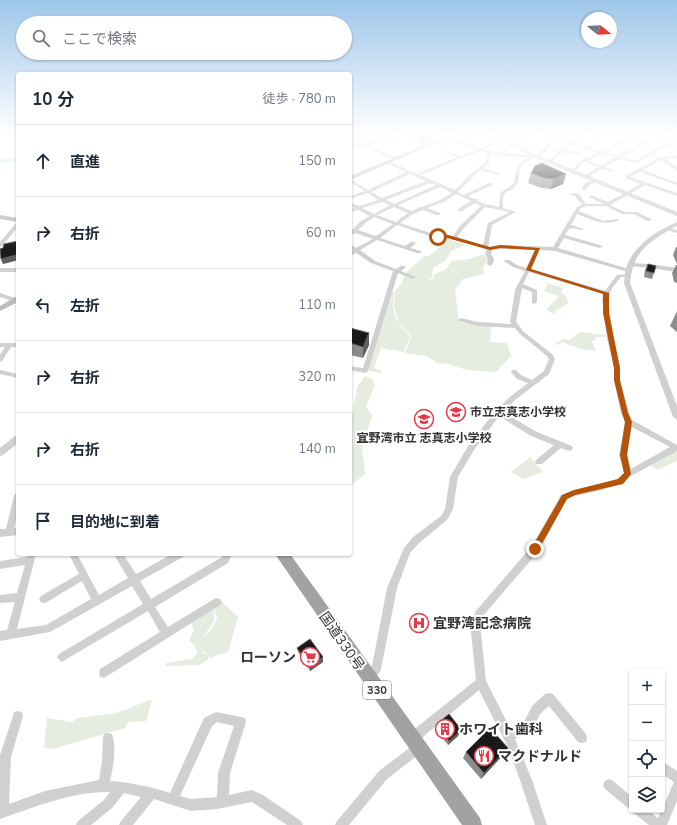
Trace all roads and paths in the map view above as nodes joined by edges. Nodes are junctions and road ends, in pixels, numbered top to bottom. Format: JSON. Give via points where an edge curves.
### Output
{"nodes":[{"id":1,"x":365,"y":172,"type":"edge"},
{"id":2,"x":409,"y":172,"type":"edge"},
{"id":3,"x":411,"y":172,"type":"edge"},
{"id":4,"x":423,"y":172,"type":"edge"},
{"id":5,"x":476,"y":172,"type":"edge"},
{"id":6,"x":493,"y":172,"type":"edge"},
{"id":7,"x":518,"y":172,"type":"edge"},
{"id":8,"x":574,"y":172,"type":"edge"},
{"id":9,"x":594,"y":172,"type":"edge"},
{"id":10,"x":635,"y":172,"type":"edge"},
{"id":11,"x":646,"y":172,"type":"edge"},
{"id":12,"x":498,"y":174,"type":"dead end"},
{"id":13,"x":417,"y":175,"type":"junction"},
{"id":14,"x":586,"y":177,"type":"junction"},
{"id":15,"x":352,"y":178,"type":"edge"},
{"id":16,"x":352,"y":180,"type":"edge"},
{"id":17,"x":430,"y":181,"type":"junction"},
{"id":18,"x":596,"y":181,"type":"junction"},
{"id":19,"x":491,"y":184,"type":"dead end"},
{"id":20,"x":644,"y":184,"type":"junction"},
{"id":21,"x":677,"y":184,"type":"edge"},
{"id":22,"x":441,"y":185,"type":"junction"},
{"id":23,"x":584,"y":189,"type":"dead end"},
{"id":24,"x":677,"y":190,"type":"edge"},
{"id":25,"x":369,"y":192,"type":"junction"},
{"id":26,"x":456,"y":193,"type":"junction"},
{"id":27,"x":626,"y":193,"type":"junction"},
{"id":28,"x":672,"y":193,"type":"junction"},
{"id":29,"x":573,"y":194,"type":"dead end"},
{"id":30,"x":677,"y":195,"type":"edge"},
{"id":31,"x":465,"y":196,"type":"junction"},
{"id":32,"x":591,"y":196,"type":"dead end"},
{"id":33,"x":352,"y":197,"type":"edge"},
{"id":34,"x":382,"y":200,"type":"junction"},
{"id":35,"x":476,"y":200,"type":"junction"},
{"id":36,"x":607,"y":204,"type":"junction"},
{"id":37,"x":352,"y":205,"type":"edge"},
{"id":38,"x":484,"y":205,"type":"junction"},
{"id":39,"x":584,"y":205,"type":"junction"},
{"id":40,"x":393,"y":206,"type":"junction"},
{"id":41,"x":357,"y":208,"type":"junction"},
{"id":42,"x":422,"y":208,"type":"junction"},
{"id":43,"x":501,"y":208,"type":"junction"},
{"id":44,"x":352,"y":210,"type":"edge"},
{"id":45,"x":460,"y":210,"type":"dead end"},
{"id":46,"x":576,"y":212,"type":"junction"},
{"id":47,"x":411,"y":213,"type":"junction"},
{"id":48,"x":438,"y":214,"type":"dead end"},
{"id":49,"x":677,"y":214,"type":"edge"},
{"id":50,"x":375,"y":216,"type":"junction"},
{"id":51,"x":0,"y":217,"type":"edge"},
{"id":52,"x":16,"y":220,"type":"edge"},
{"id":53,"x":617,"y":220,"type":"dead end"},
{"id":54,"x":650,"y":220,"type":"dead end"},
{"id":55,"x":397,"y":222,"type":"junction"},
{"id":56,"x":677,"y":224,"type":"edge"},
{"id":57,"x":16,"y":226,"type":"edge"},
{"id":58,"x":569,"y":226,"type":"junction"},
{"id":59,"x":582,"y":229,"type":"dead end"},
{"id":60,"x":668,"y":229,"type":"junction"},
{"id":61,"x":353,"y":230,"type":"edge"},
{"id":62,"x":677,"y":232,"type":"edge"},
{"id":63,"x":562,"y":236,"type":"junction"},
{"id":64,"x":377,"y":238,"type":"junction"},
{"id":65,"x":454,"y":238,"type":"junction"},
{"id":66,"x":413,"y":243,"type":"dead end"},
{"id":67,"x":0,"y":245,"type":"edge"},
{"id":68,"x":600,"y":246,"type":"dead end"},
{"id":69,"x":352,"y":247,"type":"edge"},
{"id":70,"x":406,"y":248,"type":"junction"},
{"id":71,"x":488,"y":248,"type":"junction"},
{"id":72,"x":538,"y":249,"type":"junction"},
{"id":73,"x":555,"y":249,"type":"junction"},
{"id":74,"x":358,"y":250,"type":"junction"},
{"id":75,"x":419,"y":252,"type":"dead end"},
{"id":76,"x":352,"y":253,"type":"edge"},
{"id":77,"x":507,"y":261,"type":"dead end"},
{"id":78,"x":490,"y":264,"type":"dead end"},
{"id":79,"x":403,"y":267,"type":"dead end"},
{"id":80,"x":528,"y":269,"type":"junction"},
{"id":81,"x":0,"y":270,"type":"edge"},
{"id":82,"x":16,"y":270,"type":"edge"},
{"id":83,"x":628,"y":270,"type":"junction"},
{"id":84,"x":677,"y":270,"type":"edge"},
{"id":85,"x":396,"y":271,"type":"junction"},
{"id":86,"x":413,"y":277,"type":"dead end"},
{"id":87,"x":520,"y":285,"type":"junction"},
{"id":88,"x":606,"y":293,"type":"junction"},
{"id":89,"x":0,"y":296,"type":"edge"},
{"id":90,"x":16,"y":300,"type":"edge"},
{"id":91,"x":16,"y":301,"type":"edge"},
{"id":92,"x":534,"y":302,"type":"dead end"},
{"id":93,"x":0,"y":309,"type":"edge"},
{"id":94,"x":461,"y":320,"type":"dead end"},
{"id":95,"x":515,"y":326,"type":"junction"},
{"id":96,"x":0,"y":345,"type":"edge"},
{"id":97,"x":9,"y":345,"type":"junction"},
{"id":98,"x":16,"y":345,"type":"edge"},
{"id":99,"x":0,"y":360,"type":"edge"},
{"id":100,"x":352,"y":368,"type":"edge"},
{"id":101,"x":0,"y":372,"type":"edge"},
{"id":102,"x":514,"y":372,"type":"dead end"},
{"id":103,"x":16,"y":376,"type":"edge"},
{"id":104,"x":533,"y":383,"type":"junction"},
{"id":105,"x":498,"y":412,"type":"junction"},
{"id":106,"x":677,"y":417,"type":"edge"},
{"id":107,"x":629,"y":422,"type":"junction"},
{"id":108,"x":16,"y":440,"type":"edge"},
{"id":109,"x":559,"y":445,"type":"junction"},
{"id":110,"x":569,"y":448,"type":"dead end"},
{"id":111,"x":676,"y":448,"type":"edge"},
{"id":112,"x":0,"y":453,"type":"edge"},
{"id":113,"x":539,"y":462,"type":"dead end"},
{"id":114,"x":628,"y":474,"type":"junction"},
{"id":115,"x":16,"y":514,"type":"edge"},
{"id":116,"x":14,"y":531,"type":"edge"},
{"id":117,"x":0,"y":533,"type":"edge"},
{"id":118,"x":74,"y":556,"type":"edge"},
{"id":119,"x":121,"y":556,"type":"edge"},
{"id":120,"x":176,"y":556,"type":"edge"},
{"id":121,"x":226,"y":556,"type":"edge"},
{"id":122,"x":283,"y":556,"type":"edge"},
{"id":123,"x":31,"y":557,"type":"edge"},
{"id":124,"x":0,"y":564,"type":"edge"},
{"id":125,"x":83,"y":576,"type":"junction"},
{"id":126,"x":134,"y":580,"type":"junction"},
{"id":127,"x":21,"y":597,"type":"junction"},
{"id":128,"x":0,"y":599,"type":"edge"},
{"id":129,"x":44,"y":599,"type":"dead end"},
{"id":130,"x":97,"y":601,"type":"junction"},
{"id":131,"x":217,"y":602,"type":"dead end"},
{"id":132,"x":148,"y":606,"type":"junction"},
{"id":133,"x":166,"y":633,"type":"junction"},
{"id":134,"x":12,"y":635,"type":"junction"},
{"id":135,"x":0,"y":636,"type":"edge"},
{"id":136,"x":62,"y":657,"type":"dead end"},
{"id":137,"x":104,"y":673,"type":"dead end"},
{"id":138,"x":367,"y":676,"type":"junction"},
{"id":139,"x":481,"y":682,"type":"junction"},
{"id":140,"x":18,"y":716,"type":"dead end"},
{"id":141,"x":509,"y":737,"type":"junction"},
{"id":142,"x":108,"y":738,"type":"dead end"},
{"id":143,"x":582,"y":738,"type":"dead end"},
{"id":144,"x":416,"y":745,"type":"junction"},
{"id":145,"x":665,"y":770,"type":"edge"},
{"id":146,"x":677,"y":778,"type":"edge"},
{"id":147,"x":609,"y":785,"type":"dead end"},
{"id":148,"x":104,"y":786,"type":"junction"},
{"id":149,"x":122,"y":787,"type":"junction"},
{"id":150,"x":677,"y":787,"type":"edge"},
{"id":151,"x":152,"y":793,"type":"junction"},
{"id":152,"x":172,"y":799,"type":"junction"},
{"id":153,"x":223,"y":802,"type":"junction"},
{"id":154,"x":629,"y":802,"type":"edge"},
{"id":155,"x":2,"y":813,"type":"edge"},
{"id":156,"x":643,"y":813,"type":"edge"},
{"id":157,"x":82,"y":825,"type":"edge"},
{"id":158,"x":125,"y":825,"type":"edge"},
{"id":159,"x":297,"y":825,"type":"edge"},
{"id":160,"x":341,"y":825,"type":"edge"},
{"id":161,"x":473,"y":825,"type":"edge"},
{"id":162,"x":541,"y":825,"type":"edge"},
{"id":163,"x":658,"y":825,"type":"edge"},
{"id":164,"x":661,"y":825,"type":"edge"}],
"edges":[{"from":1,"to":15,"type":"main road"},
{"from":2,"to":25,"type":"street"},
{"from":3,"to":13,"type":"street"},
{"from":4,"to":13,"type":"street"},
{"from":5,"to":26,"type":"street"},
{"from":6,"to":12,"type":"street"},
{"from":7,"to":43,"type":"street","via":[[516,183],[504,191],[500,198]]},
{"from":8,"to":14,"type":"street"},
{"from":9,"to":14,"type":"street"},
{"from":10,"to":20,"type":"street","via":[[627,177]]},
{"from":11,"to":21,"type":"street"},
{"from":13,"to":17,"type":"street"},
{"from":14,"to":18,"type":"street"},
{"from":16,"to":25,"type":"street"},
{"from":17,"to":22,"type":"street"},
{"from":17,"to":34,"type":"street"},
{"from":18,"to":23,"type":"street","via":[[587,184]]},
{"from":18,"to":27,"type":"street"},
{"from":19,"to":31,"type":"street"},
{"from":20,"to":27,"type":"street"},
{"from":20,"to":28,"type":"street"},
{"from":22,"to":26,"type":"street"},
{"from":22,"to":40,"type":"street"},
{"from":24,"to":28,"type":"street"},
{"from":25,"to":33,"type":"street"},
{"from":25,"to":34,"type":"street"},
{"from":26,"to":31,"type":"street"},
{"from":26,"to":42,"type":"street"},
{"from":27,"to":36,"type":"street"},
{"from":27,"to":49,"type":"street"},
{"from":28,"to":30,"type":"street"},
{"from":29,"to":39,"type":"street"},
{"from":31,"to":35,"type":"street"},
{"from":32,"to":36,"type":"street"},
{"from":34,"to":40,"type":"street"},
{"from":34,"to":41,"type":"street"},
{"from":35,"to":38,"type":"street"},
{"from":35,"to":45,"type":"street"},
{"from":36,"to":39,"type":"street"},
{"from":36,"to":54,"type":"street","via":[[624,213],[635,213]]},
{"from":37,"to":41,"type":"street"},
{"from":38,"to":43,"type":"street"},
{"from":38,"to":65,"type":"street"},
{"from":39,"to":46,"type":"street"},
{"from":40,"to":47,"type":"street"},
{"from":40,"to":50,"type":"street"},
{"from":41,"to":44,"type":"street"},
{"from":41,"to":50,"type":"street"},
{"from":42,"to":47,"type":"street"},
{"from":42,"to":48,"type":"street"},
{"from":43,"to":71,"type":"street","via":[[514,212],[490,224]]},
{"from":46,"to":53,"type":"street","via":[[603,222]]},
{"from":46,"to":58,"type":"street"},
{"from":47,"to":55,"type":"street"},
{"from":50,"to":55,"type":"street"},
{"from":50,"to":61,"type":"street"},
{"from":51,"to":52,"type":"main road"},
{"from":55,"to":64,"type":"street"},
{"from":55,"to":65,"type":"street","via":[[438,237]]},
{"from":56,"to":60,"type":"street"},
{"from":57,"to":67,"type":"street"},
{"from":58,"to":59,"type":"street"},
{"from":58,"to":63,"type":"street"},
{"from":60,"to":62,"type":"street"},
{"from":60,"to":83,"type":"street","via":[[646,242]]},
{"from":61,"to":64,"type":"street"},
{"from":63,"to":68,"type":"street"},
{"from":63,"to":73,"type":"street"},
{"from":64,"to":70,"type":"street"},
{"from":64,"to":74,"type":"street"},
{"from":65,"to":71,"type":"street"},
{"from":66,"to":70,"type":"street"},
{"from":69,"to":74,"type":"street"},
{"from":70,"to":75,"type":"street"},
{"from":71,"to":72,"type":"street"},
{"from":71,"to":78,"type":"street"},
{"from":72,"to":73,"type":"street"},
{"from":72,"to":80,"type":"street"},
{"from":73,"to":83,"type":"street"},
{"from":74,"to":76,"type":"street"},
{"from":74,"to":85,"type":"street","via":[[373,262]]},
{"from":77,"to":80,"type":"street"},
{"from":79,"to":85,"type":"street"},
{"from":80,"to":87,"type":"street"},
{"from":80,"to":88,"type":"street"},
{"from":81,"to":82,"type":"street"},
{"from":83,"to":84,"type":"street","via":[[650,266]]},
{"from":83,"to":88,"type":"street","via":[[619,276]]},
{"from":83,"to":106,"type":"street","via":[[627,283],[630,292]]},
{"from":85,"to":86,"type":"street"},
{"from":85,"to":100,"type":"street","via":[[365,371]]},
{"from":87,"to":92,"type":"street","via":[[535,291]]},
{"from":87,"to":95,"type":"street","via":[[515,304]]},
{"from":88,"to":107,"type":"street","via":[[606,313],[617,380]]},
{"from":89,"to":90,"type":"street"},
{"from":91,"to":93,"type":"main road"},
{"from":94,"to":95,"type":"street","via":[[478,324]]},
{"from":95,"to":104,"type":"street","via":[[552,359],[547,372]]},
{"from":96,"to":97,"type":"street"},
{"from":97,"to":98,"type":"street"},
{"from":97,"to":99,"type":"street"},
{"from":101,"to":103,"type":"street"},
{"from":102,"to":104,"type":"street"},
{"from":104,"to":105,"type":"street"},
{"from":105,"to":109,"type":"street","via":[[534,434]]},
{"from":105,"to":138,"type":"street","via":[[471,448],[454,477],[449,508],[444,518],[416,540],[407,551],[392,588],[376,670]]},
{"from":107,"to":111,"type":"street"},
{"from":107,"to":114,"type":"street","via":[[623,455]]},
{"from":108,"to":112,"type":"street"},
{"from":109,"to":110,"type":"street"},
{"from":109,"to":113,"type":"street"},
{"from":111,"to":114,"type":"street"},
{"from":114,"to":139,"type":"street","via":[[620,482],[564,497],[535,549],[478,615],[476,632]]},
{"from":115,"to":116,"type":"street"},
{"from":116,"to":117,"type":"street"},
{"from":118,"to":125,"type":"street"},
{"from":119,"to":126,"type":"street"},
{"from":120,"to":126,"type":"street"},
{"from":121,"to":132,"type":"street","via":[[225,560]]},
{"from":122,"to":138,"type":"highway","name":"国道330号","number":"330"},
{"from":123,"to":124,"type":"street"},
{"from":123,"to":127,"type":"street"},
{"from":125,"to":129,"type":"street"},
{"from":125,"to":130,"type":"street"},
{"from":126,"to":130,"type":"street"},
{"from":126,"to":132,"type":"street"},
{"from":127,"to":128,"type":"street"},
{"from":127,"to":134,"type":"street"},
{"from":130,"to":134,"type":"street","via":[[47,629]]},
{"from":131,"to":133,"type":"street"},
{"from":132,"to":133,"type":"street"},
{"from":132,"to":136,"type":"street"},
{"from":133,"to":137,"type":"street"},
{"from":134,"to":135,"type":"street"},
{"from":138,"to":144,"type":"highway","name":"国道330号","number":"330"},
{"from":139,"to":141,"type":"street"},
{"from":139,"to":144,"type":"street","via":[[421,731]]},
{"from":140,"to":155,"type":"street","via":[[5,757]]},
{"from":141,"to":143,"type":"street","via":[[529,724],[536,710],[550,698]]},
{"from":141,"to":162,"type":"street"},
{"from":142,"to":148,"type":"street"},
{"from":144,"to":160,"type":"street","via":[[383,775]]},
{"from":144,"to":161,"type":"highway","name":"国道330号","number":"330"},
{"from":145,"to":146,"type":"street"},
{"from":147,"to":154,"type":"street"},
{"from":148,"to":149,"type":"street"},
{"from":148,"to":155,"type":"street","via":[[45,797]]},
{"from":149,"to":151,"type":"street"},
{"from":149,"to":157,"type":"street","via":[[108,804]]},
{"from":150,"to":164,"type":"street"},
{"from":151,"to":152,"type":"street"},
{"from":151,"to":158,"type":"street"},
{"from":152,"to":153,"type":"street","via":[[191,805]]},
{"from":152,"to":153,"type":"street","via":[[208,722],[216,717],[241,722],[224,773]]},
{"from":153,"to":159,"type":"street","via":[[252,796]]},
{"from":156,"to":163,"type":"street"}]}
